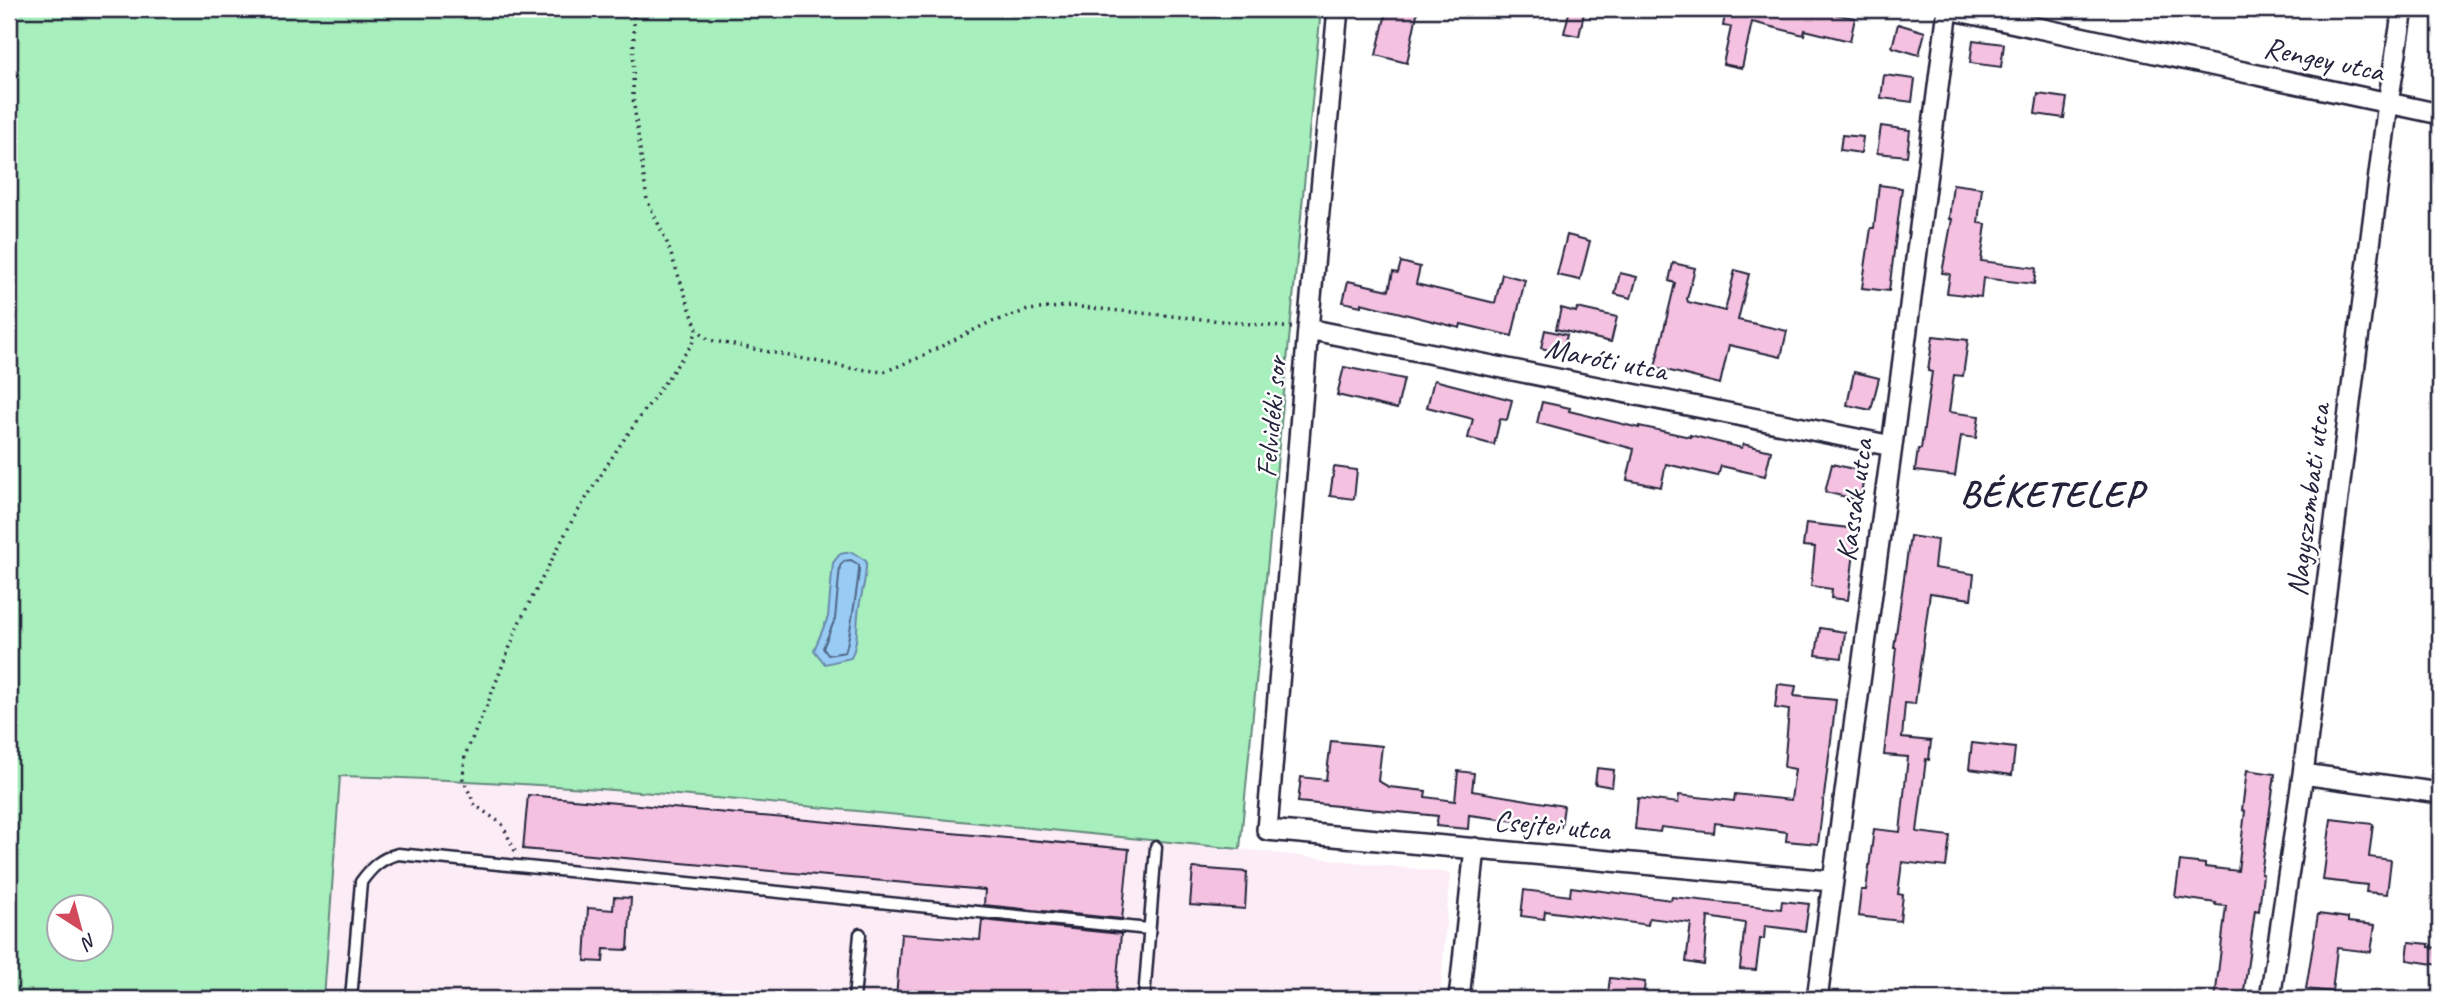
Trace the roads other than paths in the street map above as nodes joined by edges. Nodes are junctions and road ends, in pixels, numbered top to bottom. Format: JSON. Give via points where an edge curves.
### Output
{"nodes":[{"id":1,"x":1338,"y":9,"type":"edge"},
{"id":2,"x":1949,"y":9,"type":"edge"},
{"id":3,"x":2403,"y":9,"type":"edge"},
{"id":4,"x":2388,"y":103,"type":"junction"},
{"id":5,"x":2440,"y":114,"type":"edge"},
{"id":6,"x":1308,"y":329,"type":"junction"},
{"id":7,"x":1892,"y":446,"type":"junction"},
{"id":8,"x":2303,"y":774,"type":"junction"},
{"id":9,"x":2440,"y":793,"type":"edge"},
{"id":10,"x":1267,"y":830,"type":"joint"},
{"id":11,"x":1156,"y":847,"type":"dead end"},
{"id":12,"x":1475,"y":848,"type":"junction"},
{"id":13,"x":1831,"y":881,"type":"junction"},
{"id":14,"x":1149,"y":929,"type":"junction"},
{"id":15,"x":860,"y":934,"type":"dead end"},
{"id":16,"x":351,"y":999,"type":"edge"},
{"id":17,"x":854,"y":999,"type":"edge"},
{"id":18,"x":1144,"y":999,"type":"edge"},
{"id":19,"x":1459,"y":999,"type":"edge"},
{"id":20,"x":1817,"y":999,"type":"edge"},
{"id":21,"x":2270,"y":999,"type":"edge"}],
"edges":[{"from":1,"to":6,"type":"street","name":"Felvidéki sor"},
{"from":2,"to":4,"type":"street","name":"Rengey utca"},
{"from":2,"to":7,"type":"street","name":"Kassák utca"},
{"from":3,"to":4,"type":"street","name":"Nagyszombati utca"},
{"from":4,"to":5,"type":"street","name":"Rengey utca"},
{"from":4,"to":8,"type":"street","name":"Nagyszombati utca"},
{"from":6,"to":7,"type":"street","name":"Maróti utca"},
{"from":6,"to":10,"type":"street","name":"Felvidéki sor"},
{"from":7,"to":13,"type":"street","name":"Kassák utca"},
{"from":8,"to":9,"type":"street"},
{"from":8,"to":21,"type":"street","name":"Nagyszombati utca"},
{"from":10,"to":12,"type":"street","name":"Csejtei utca"},
{"from":11,"to":14,"type":"lane"},
{"from":12,"to":13,"type":"street","name":"Csejtei utca"},
{"from":12,"to":19,"type":"street"},
{"from":13,"to":20,"type":"street","name":"Kassák utca"},
{"from":14,"to":16,"type":"lane","via":[[398,854],[372,866],[361,881]]},
{"from":14,"to":18,"type":"lane"},
{"from":15,"to":17,"type":"lane"}]}
